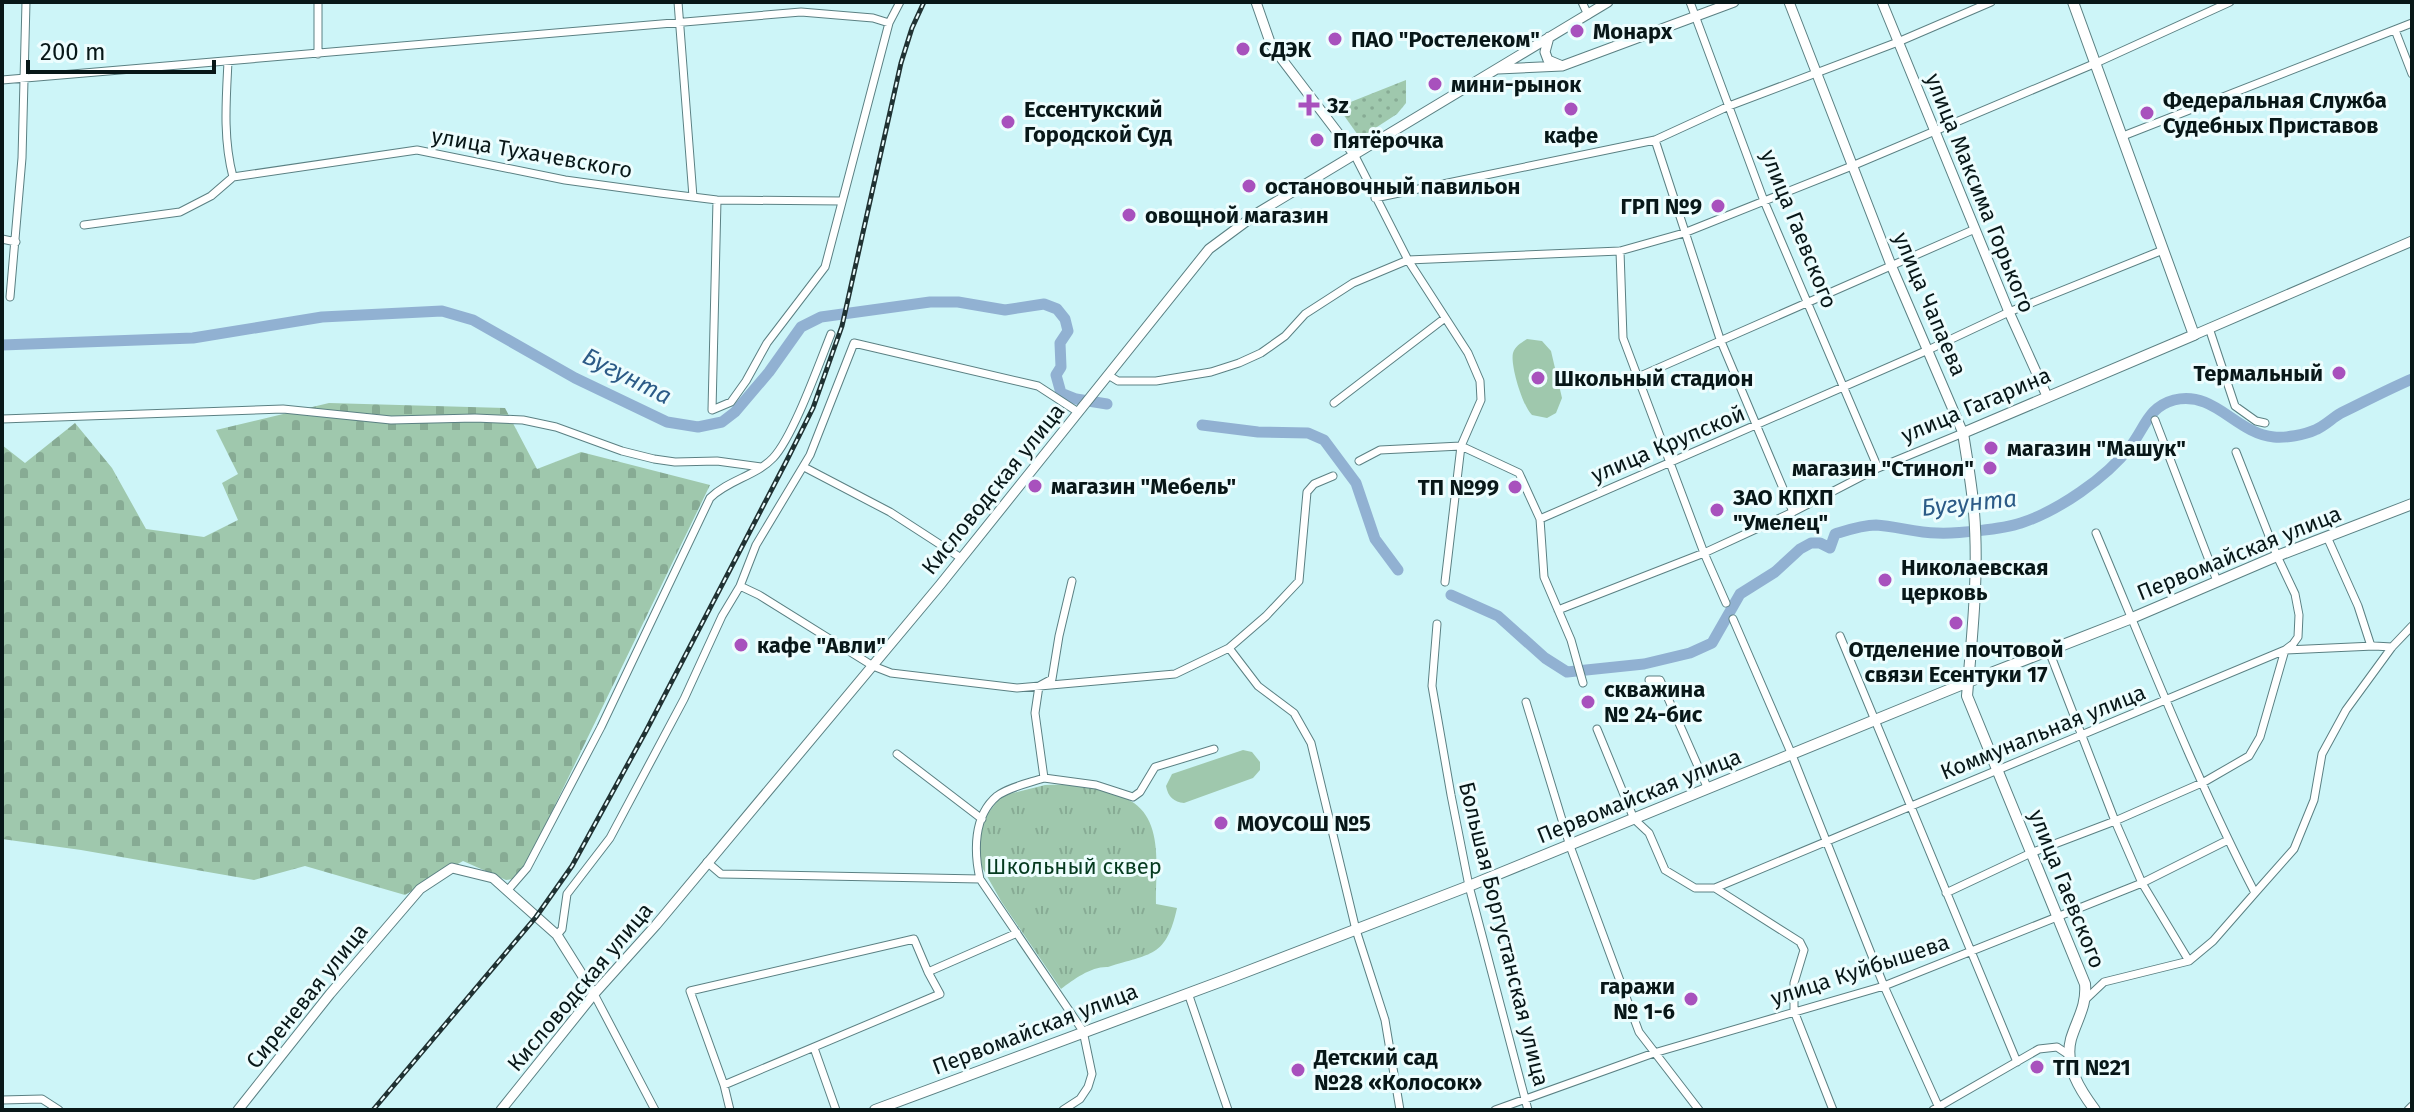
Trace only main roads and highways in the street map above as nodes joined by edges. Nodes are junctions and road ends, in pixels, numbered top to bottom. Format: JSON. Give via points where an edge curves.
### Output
{"nodes":[{"id":1,"x":2073,"y":2,"type":"edge"},
{"id":2,"x":1963,"y":433,"type":"joint"},
{"id":3,"x":2412,"y":504,"type":"edge"},
{"id":4,"x":1968,"y":682,"type":"junction"},
{"id":5,"x":875,"y":1110,"type":"edge"},
{"id":6,"x":2095,"y":1110,"type":"edge"}],
"edges":[{"from":1,"to":2,"type":"main road","name":"улица Гагарина","via":[[2194,335]]},
{"from":2,"to":4,"type":"main road","name":"улица Чапаева","via":[[1975,544]]},
{"from":3,"to":4,"type":"main road","name":"Первомайская улица"},
{"from":4,"to":5,"type":"main road","name":"Первомайская улица","via":[[1469,886]]},
{"from":4,"to":6,"type":"main road","name":"улица Гаевского","via":[[1969,705],[2085,984],[2086,999],[2069,1055],[2073,1075]]}]}
